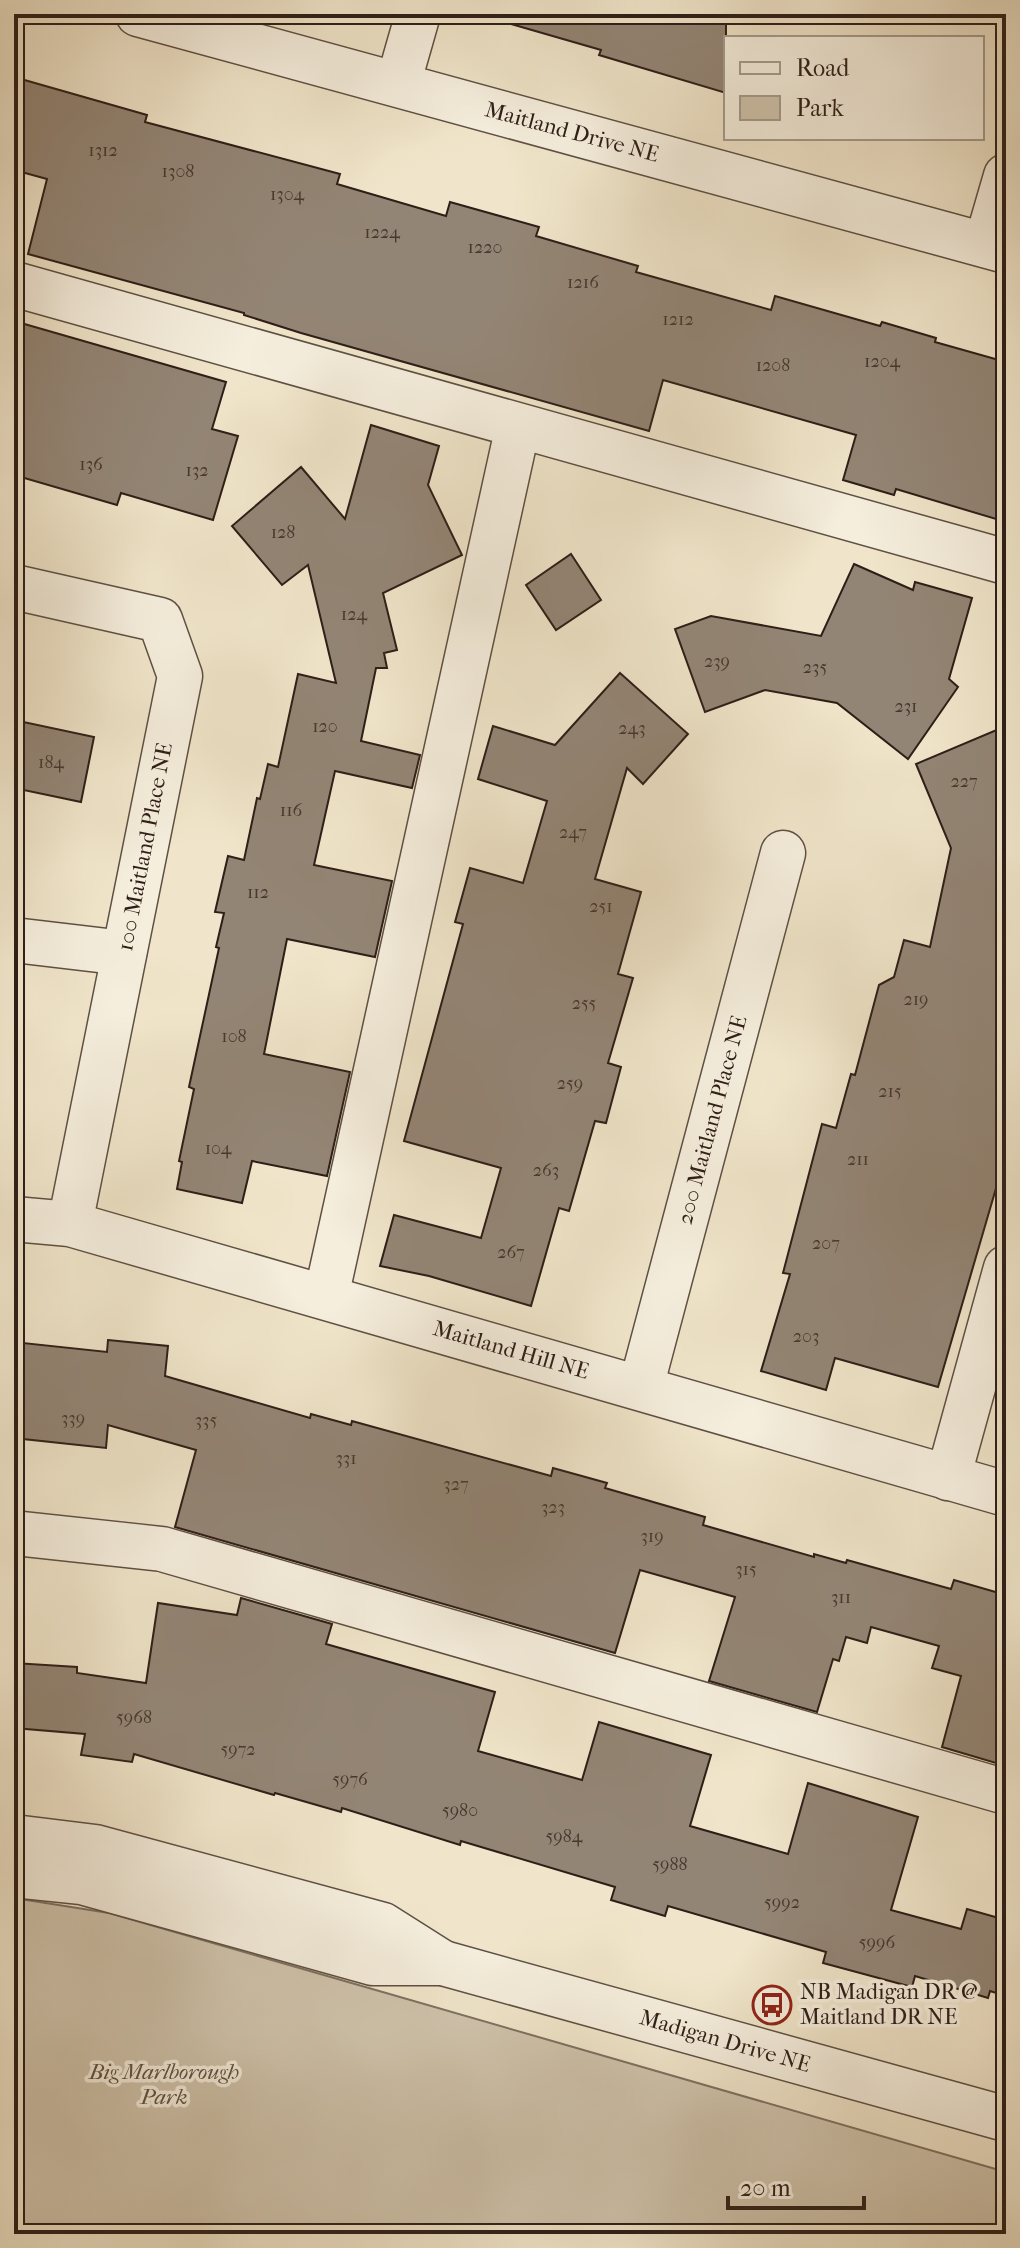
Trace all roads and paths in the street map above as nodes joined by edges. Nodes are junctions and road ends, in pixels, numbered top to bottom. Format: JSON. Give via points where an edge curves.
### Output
{"nodes":[{"id":1,"x":138,"y":14,"type":"edge"},
{"id":2,"x":418,"y":14,"type":"edge"},
{"id":3,"x":398,"y":84,"type":"junction"},
{"id":4,"x":1006,"y":176,"type":"edge"},
{"id":5,"x":996,"y":248,"type":"edge"},
{"id":6,"x":14,"y":284,"type":"edge"},
{"id":7,"x":518,"y":426,"type":"junction"},
{"id":8,"x":1006,"y":562,"type":"edge"},
{"id":9,"x":14,"y":587,"type":"edge"},
{"id":10,"x":783,"y":853,"type":"dead end"},
{"id":11,"x":14,"y":940,"type":"edge"},
{"id":12,"x":124,"y":953,"type":"junction"},
{"id":13,"x":14,"y":1219,"type":"edge"},
{"id":14,"x":70,"y":1224,"type":"junction"},
{"id":15,"x":1006,"y":1268,"type":"edge"},
{"id":16,"x":326,"y":1297,"type":"junction"},
{"id":17,"x":641,"y":1387,"type":"junction"},
{"id":18,"x":948,"y":1478,"type":"junction"},
{"id":19,"x":1006,"y":1494,"type":"edge"},
{"id":20,"x":14,"y":1533,"type":"edge"},
{"id":21,"x":1006,"y":1792,"type":"edge"},
{"id":22,"x":14,"y":1837,"type":"edge"},
{"id":23,"x":14,"y":1875,"type":"edge"},
{"id":24,"x":443,"y":1963,"type":"junction"},
{"id":25,"x":1006,"y":2119,"type":"edge"}],
"edges":[{"from":1,"to":3,"type":"street","name":"Maitland Drive NE"},
{"from":2,"to":3,"type":"street"},
{"from":3,"to":5,"type":"street","name":"Maitland Drive NE"},
{"from":4,"to":5,"type":"street"},
{"from":6,"to":7,"type":"street"},
{"from":7,"to":8,"type":"street"},
{"from":7,"to":16,"type":"street"},
{"from":9,"to":12,"type":"street","name":"100 Maitland Place NE","via":[[160,620],[180,676]]},
{"from":10,"to":17,"type":"street","name":"200 Maitland Place NE"},
{"from":11,"to":12,"type":"street"},
{"from":12,"to":14,"type":"street","name":"100 Maitland Place NE"},
{"from":13,"to":14,"type":"street","name":"Maitland Hill NE"},
{"from":14,"to":16,"type":"street","name":"Maitland Hill NE"},
{"from":15,"to":18,"type":"street"},
{"from":16,"to":17,"type":"street","name":"Maitland Hill NE"},
{"from":17,"to":18,"type":"street","name":"Maitland Hill NE"},
{"from":18,"to":19,"type":"street","name":"Maitland Hill NE"},
{"from":20,"to":21,"type":"street","via":[[162,1549]]},
{"from":22,"to":24,"type":"street","name":"Madigan Drive NE","via":[[95,1847],[383,1925]]},
{"from":23,"to":24,"type":"street","name":"Madigan Drive NE","via":[[82,1882],[373,1963]]},
{"from":24,"to":25,"type":"street","name":"Madigan Drive NE"}]}
